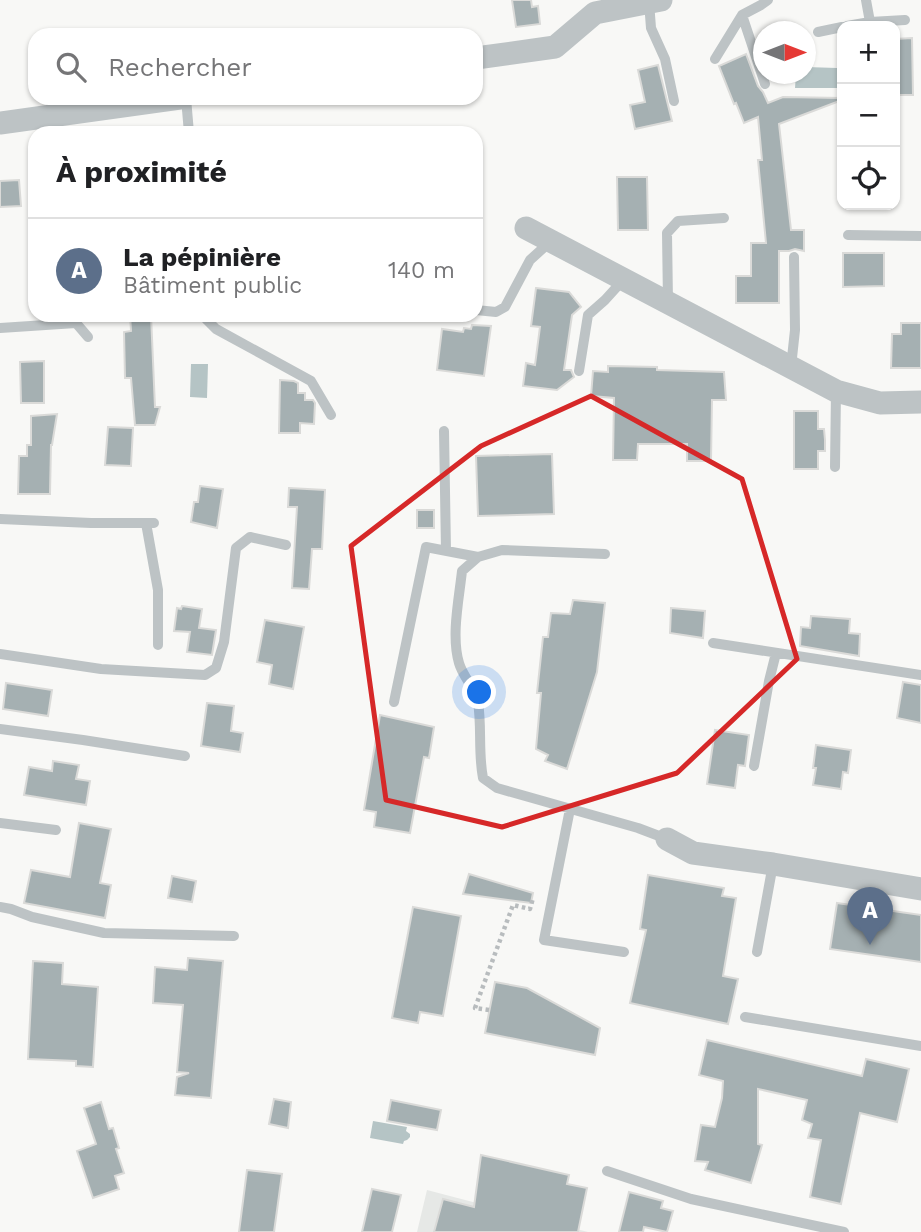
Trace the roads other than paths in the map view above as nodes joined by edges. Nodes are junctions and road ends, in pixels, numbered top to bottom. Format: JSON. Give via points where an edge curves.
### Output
{"nodes":[{"id":1,"x":768,"y":0,"type":"edge"},
{"id":2,"x":866,"y":0,"type":"edge"},
{"id":3,"x":655,"y":1,"type":"edge"},
{"id":4,"x":742,"y":15,"type":"junction"},
{"id":5,"x":905,"y":20,"type":"dead end"},
{"id":6,"x":870,"y":21,"type":"edge"},
{"id":7,"x":888,"y":21,"type":"edge"},
{"id":8,"x":837,"y":28,"type":"edge"},
{"id":9,"x":817,"y":32,"type":"dead end"},
{"id":10,"x":753,"y":48,"type":"edge"},
{"id":11,"x":483,"y":57,"type":"edge"},
{"id":12,"x":715,"y":59,"type":"dead end"},
{"id":13,"x":674,"y":101,"type":"dead end"},
{"id":14,"x":132,"y":105,"type":"edge"},
{"id":15,"x":184,"y":105,"type":"edge"},
{"id":16,"x":0,"y":123,"type":"edge"},
{"id":17,"x":187,"y":126,"type":"edge"},
{"id":18,"x":724,"y":218,"type":"dead end"},
{"id":19,"x":526,"y":228,"type":"dead end"},
{"id":20,"x":848,"y":235,"type":"dead end"},
{"id":21,"x":921,"y":236,"type":"edge"},
{"id":22,"x":551,"y":241,"type":"junction"},
{"id":23,"x":794,"y":257,"type":"dead end"},
{"id":24,"x":624,"y":279,"type":"junction"},
{"id":25,"x":668,"y":302,"type":"junction"},
{"id":26,"x":483,"y":311,"type":"edge"},
{"id":27,"x":209,"y":322,"type":"edge"},
{"id":28,"x":0,"y":328,"type":"edge"},
{"id":29,"x":88,"y":337,"type":"dead end"},
{"id":30,"x":791,"y":367,"type":"junction"},
{"id":31,"x":579,"y":371,"type":"dead end"},
{"id":32,"x":836,"y":391,"type":"junction"},
{"id":33,"x":921,"y":402,"type":"edge"},
{"id":34,"x":331,"y":415,"type":"dead end"},
{"id":35,"x":444,"y":431,"type":"dead end"},
{"id":36,"x":835,"y":467,"type":"dead end"},
{"id":37,"x":0,"y":519,"type":"edge"},
{"id":38,"x":286,"y":545,"type":"dead end"},
{"id":39,"x":446,"y":551,"type":"junction"},
{"id":40,"x":605,"y":554,"type":"dead end"},
{"id":41,"x":478,"y":556,"type":"junction"},
{"id":42,"x":713,"y":643,"type":"dead end"},
{"id":43,"x":159,"y":645,"type":"dead end"},
{"id":44,"x":776,"y":653,"type":"junction"},
{"id":45,"x":0,"y":654,"type":"edge"},
{"id":46,"x":921,"y":676,"type":"edge"},
{"id":47,"x":394,"y":702,"type":"dead end"},
{"id":48,"x":0,"y":729,"type":"edge"},
{"id":49,"x":185,"y":756,"type":"dead end"},
{"id":50,"x":754,"y":766,"type":"dead end"},
{"id":51,"x":570,"y":809,"type":"junction"},
{"id":52,"x":0,"y":823,"type":"edge"},
{"id":53,"x":56,"y":830,"type":"dead end"},
{"id":54,"x":667,"y":839,"type":"joint"},
{"id":55,"x":773,"y":864,"type":"junction"},
{"id":56,"x":921,"y":889,"type":"edge"},
{"id":57,"x":0,"y":907,"type":"edge"},
{"id":58,"x":234,"y":936,"type":"dead end"},
{"id":59,"x":757,"y":951,"type":"dead end"},
{"id":60,"x":624,"y":952,"type":"dead end"},
{"id":61,"x":744,"y":1017,"type":"dead end"},
{"id":62,"x":921,"y":1046,"type":"edge"},
{"id":63,"x":607,"y":1171,"type":"dead end"},
{"id":64,"x":844,"y":1232,"type":"edge"}],
"edges":[{"from":1,"to":4,"type":"lane"},
{"from":2,"to":6,"type":"lane"},
{"from":3,"to":11,"type":"street","via":[[595,13],[555,47]]},
{"from":3,"to":13,"type":"lane","via":[[651,28],[666,59]]},
{"from":4,"to":10,"type":"lane"},
{"from":4,"to":12,"type":"lane"},
{"from":5,"to":7,"type":"lane"},
{"from":8,"to":9,"type":"lane"},
{"from":14,"to":16,"type":"street"},
{"from":15,"to":17,"type":"lane"},
{"from":18,"to":25,"type":"lane","via":[[678,221],[667,233]]},
{"from":19,"to":22,"type":"street"},
{"from":20,"to":21,"type":"lane"},
{"from":22,"to":24,"type":"street"},
{"from":22,"to":26,"type":"lane","via":[[530,260],[505,307]]},
{"from":23,"to":30,"type":"lane","via":[[796,330]]},
{"from":24,"to":25,"type":"street"},
{"from":24,"to":31,"type":"lane","via":[[588,314]]},
{"from":25,"to":30,"type":"street"},
{"from":27,"to":34,"type":"lane","via":[[311,381]]},
{"from":28,"to":29,"type":"lane","via":[[76,323]]},
{"from":30,"to":32,"type":"street"},
{"from":32,"to":33,"type":"street","via":[[880,403]]},
{"from":32,"to":36,"type":"lane"},
{"from":35,"to":39,"type":"lane"},
{"from":37,"to":43,"type":"lane","via":[[150,523]]},
{"from":38,"to":45,"type":"lane","via":[[250,537],[236,548],[224,642],[216,668],[205,675],[102,669]]},
{"from":39,"to":41,"type":"lane"},
{"from":39,"to":47,"type":"lane","via":[[426,547]]},
{"from":40,"to":41,"type":"lane","via":[[502,550]]},
{"from":41,"to":51,"type":"lane","via":[[462,571],[455,634],[459,664],[477,698],[483,778],[497,788]]},
{"from":42,"to":44,"type":"lane"},
{"from":44,"to":46,"type":"lane"},
{"from":44,"to":50,"type":"lane"},
{"from":48,"to":49,"type":"lane"},
{"from":51,"to":54,"type":"lane"},
{"from":51,"to":60,"type":"lane","via":[[544,940]]},
{"from":52,"to":53,"type":"lane"},
{"from":54,"to":55,"type":"street","via":[[693,853]]},
{"from":55,"to":56,"type":"street"},
{"from":55,"to":59,"type":"lane"},
{"from":57,"to":58,"type":"lane","via":[[104,933]]},
{"from":61,"to":62,"type":"lane"},
{"from":63,"to":64,"type":"lane","via":[[691,1199]]}]}
